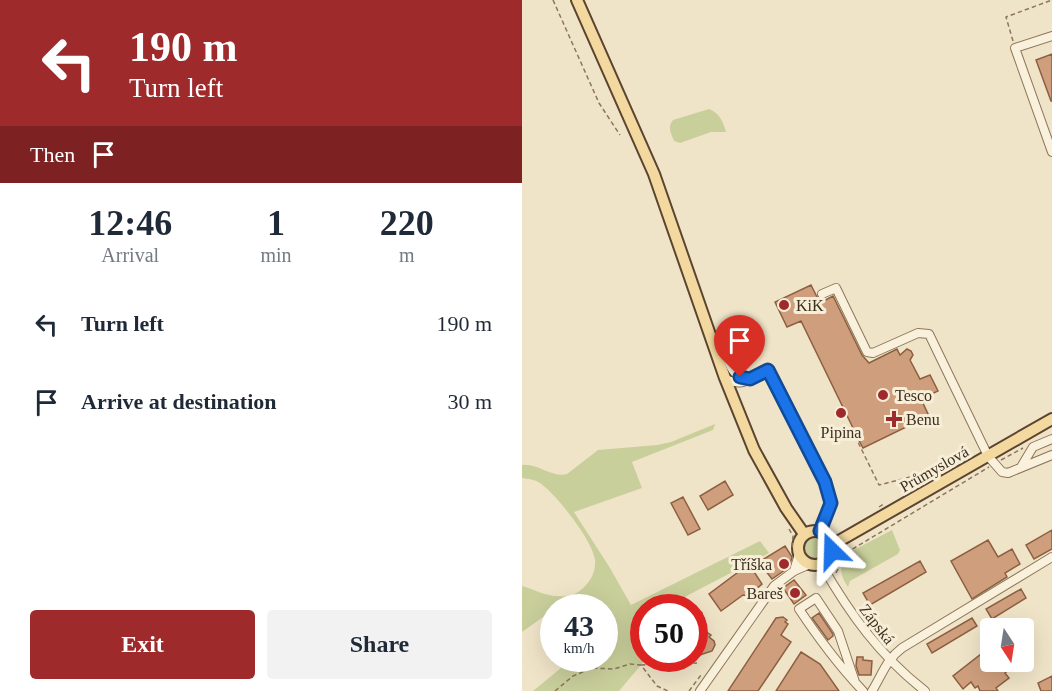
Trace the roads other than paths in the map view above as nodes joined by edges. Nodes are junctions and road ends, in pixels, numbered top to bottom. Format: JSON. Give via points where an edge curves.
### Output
{"nodes":[{"id":1,"x":577,"y":0,"type":"edge"},
{"id":2,"x":1052,"y":36,"type":"edge"},
{"id":3,"x":1052,"y":152,"type":"edge"},
{"id":4,"x":822,"y":294,"type":"dead end"},
{"id":5,"x":710,"y":333,"type":"junction"},
{"id":6,"x":725,"y":378,"type":"junction"},
{"id":7,"x":750,"y":379,"type":"junction"},
{"id":8,"x":1052,"y":419,"type":"edge"},
{"id":9,"x":1052,"y":439,"type":"edge"},
{"id":10,"x":1052,"y":455,"type":"edge"},
{"id":11,"x":991,"y":460,"type":"junction"},
{"id":12,"x":1021,"y":467,"type":"junction"},
{"id":13,"x":820,"y":531,"type":"junction"},
{"id":14,"x":804,"y":534,"type":"junction"},
{"id":15,"x":832,"y":545,"type":"junction"},
{"id":16,"x":799,"y":555,"type":"junction"},
{"id":17,"x":1052,"y":557,"type":"edge"},
{"id":18,"x":815,"y":564,"type":"junction"},
{"id":19,"x":794,"y":571,"type":"junction"},
{"id":20,"x":888,"y":660,"type":"junction"},
{"id":21,"x":855,"y":682,"type":"junction"},
{"id":22,"x":699,"y":691,"type":"edge"},
{"id":23,"x":864,"y":691,"type":"edge"},
{"id":24,"x":872,"y":691,"type":"edge"},
{"id":25,"x":925,"y":691,"type":"edge"}],
"edges":[{"from":1,"to":5,"type":"main road","via":[[654,174]]},
{"from":2,"to":3,"type":"street","via":[[1016,48]]},
{"from":4,"to":11,"type":"street","via":[[836,288],[867,352],[873,353],[918,333],[929,334]]},
{"from":5,"to":6,"type":"main road"},
{"from":5,"to":7,"type":"street","via":[[723,349],[733,373]]},
{"from":6,"to":7,"type":"street","via":[[739,384]]},
{"from":6,"to":14,"type":"main road","via":[[754,450]]},
{"from":7,"to":13,"type":"street","via":[[768,370],[825,482],[831,503]]},
{"from":8,"to":11,"type":"main road","name":"Průmyslová"},
{"from":9,"to":12,"type":"street","via":[[1033,447]]},
{"from":10,"to":12,"type":"street"},
{"from":11,"to":12,"type":"street","via":[[1002,472]]},
{"from":11,"to":15,"type":"main road","name":"Průmyslová"},
{"from":13,"to":14,"type":"main road"},
{"from":13,"to":15,"type":"main road"},
{"from":14,"to":16,"type":"main road","via":[[798,545]]},
{"from":15,"to":18,"type":"main road","via":[[829,556]]},
{"from":16,"to":18,"type":"main road"},
{"from":16,"to":19,"type":"street"},
{"from":17,"to":20,"type":"street"},
{"from":18,"to":19,"type":"street"},
{"from":18,"to":20,"type":"street","name":"Zápská"},
{"from":19,"to":22,"type":"street","via":[[774,586]]},
{"from":20,"to":24,"type":"street"},
{"from":20,"to":25,"type":"street","name":"Zápská"},
{"from":21,"to":21,"type":"street","via":[[838,631],[816,598],[799,609]]},
{"from":21,"to":23,"type":"street"}]}
